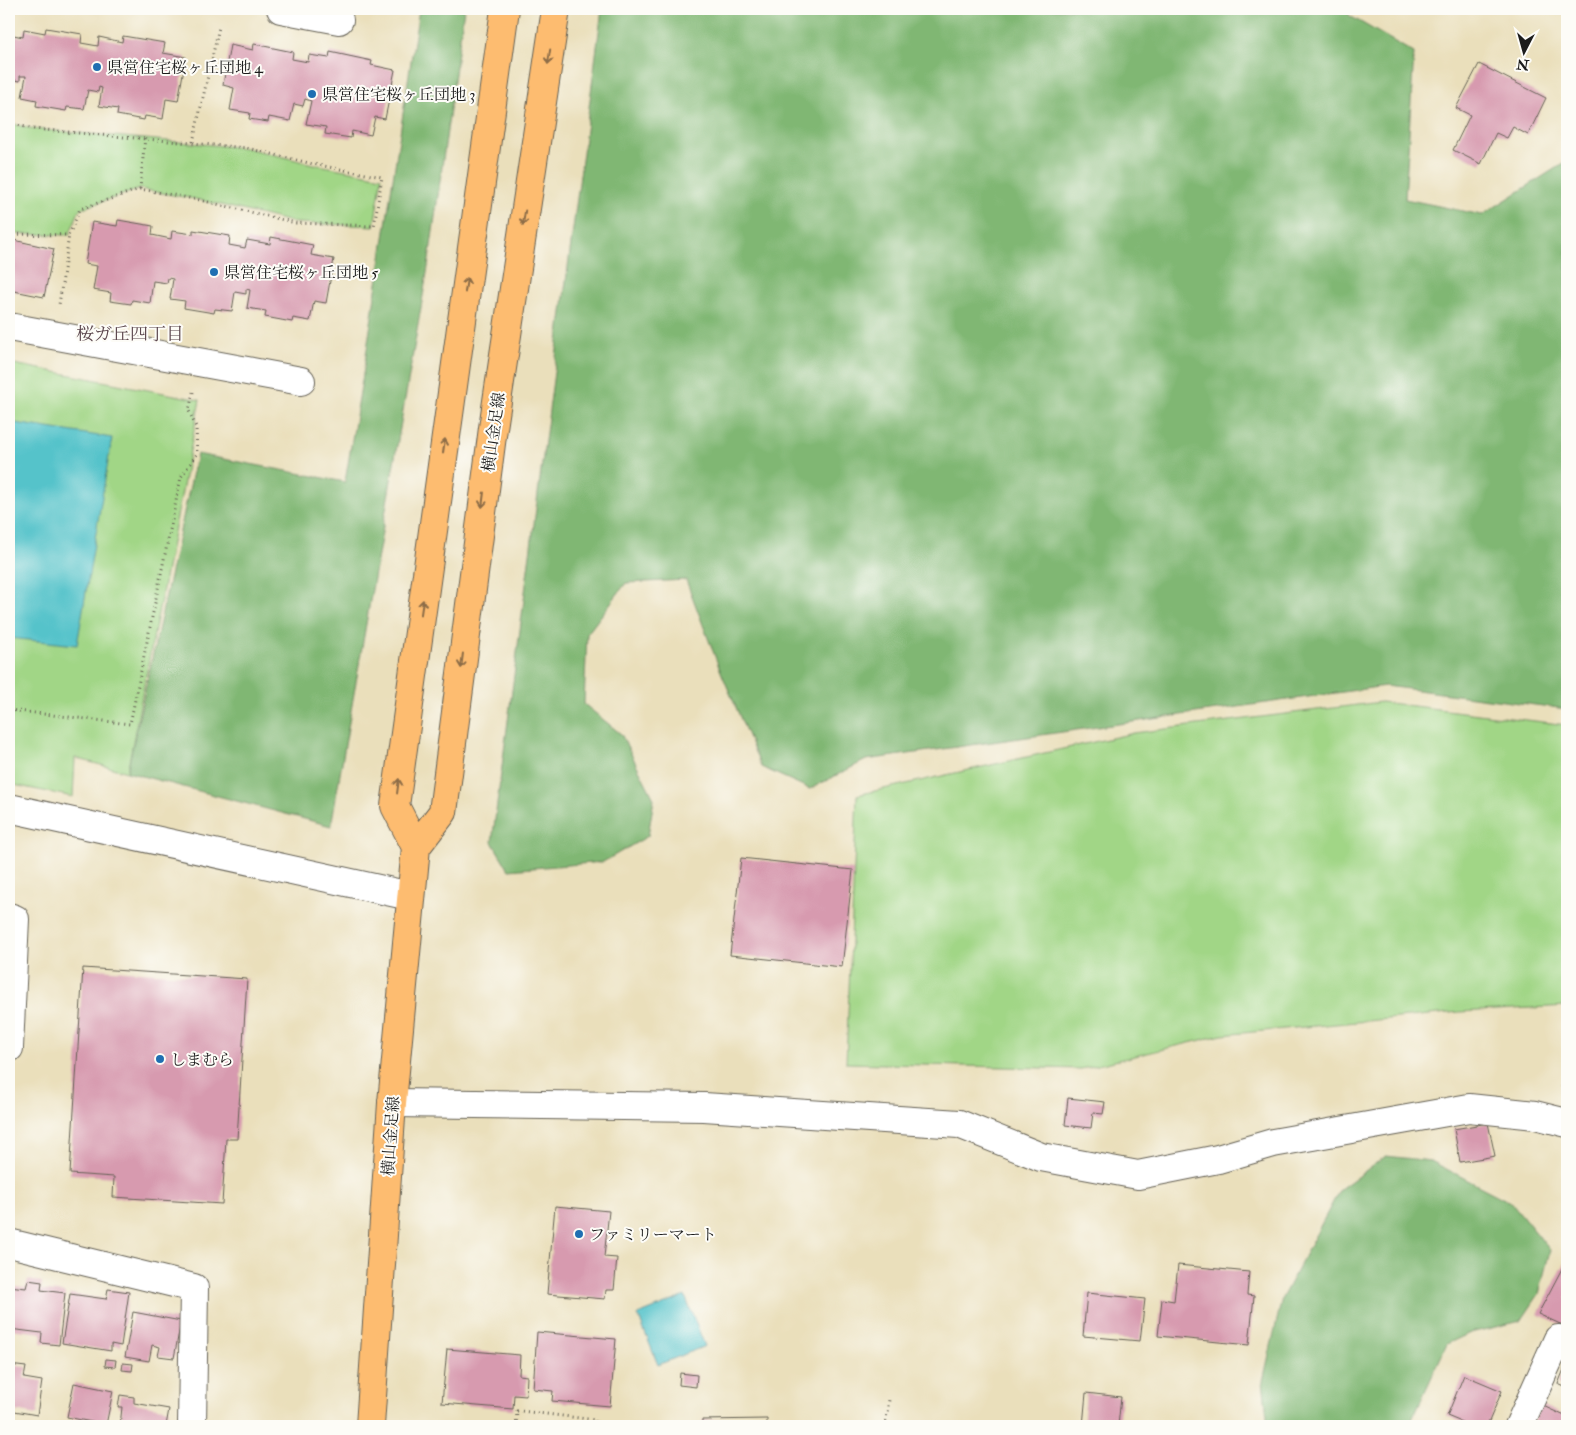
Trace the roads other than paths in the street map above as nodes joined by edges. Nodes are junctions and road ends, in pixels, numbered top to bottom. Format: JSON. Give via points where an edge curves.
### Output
{"nodes":[{"id":1,"x":281,"y":9,"type":"edge"},
{"id":2,"x":505,"y":9,"type":"edge"},
{"id":3,"x":556,"y":9,"type":"edge"},
{"id":4,"x":339,"y":20,"type":"dead end"},
{"id":5,"x":9,"y":327,"type":"edge"},
{"id":6,"x":301,"y":381,"type":"dead end"},
{"id":7,"x":9,"y":808,"type":"edge"},
{"id":8,"x":416,"y":847,"type":"junction"},
{"id":9,"x":410,"y":896,"type":"junction"},
{"id":10,"x":9,"y":918,"type":"edge"},
{"id":11,"x":9,"y":1048,"type":"edge"},
{"id":12,"x":392,"y":1103,"type":"junction"},
{"id":13,"x":1567,"y":1123,"type":"edge"},
{"id":14,"x":9,"y":1243,"type":"edge"},
{"id":15,"x":1567,"y":1340,"type":"edge"},
{"id":16,"x":192,"y":1426,"type":"edge"},
{"id":17,"x":370,"y":1426,"type":"edge"},
{"id":18,"x":1520,"y":1426,"type":"edge"}],
"edges":[{"from":1,"to":4,"type":"street"},
{"from":8,"to":2,"type":"main road","one_way":true,"via":[[396,806]]},
{"from":3,"to":8,"type":"main road","name":"横山金足線","one_way":true,"via":[[492,428],[443,812]]},
{"from":5,"to":6,"type":"street"},
{"from":7,"to":9,"type":"street"},
{"from":8,"to":9,"type":"main road","name":"横山金足線"},
{"from":9,"to":12,"type":"main road","name":"横山金足線"},
{"from":10,"to":11,"type":"street","via":[[15,919]]},
{"from":12,"to":13,"type":"street","via":[[704,1107],[959,1124],[1041,1157],[1138,1175],[1218,1159],[1273,1143],[1469,1108],[1535,1115]]},
{"from":12,"to":17,"type":"main road","name":"横山金足線"},
{"from":14,"to":16,"type":"street","via":[[194,1288]]},
{"from":15,"to":18,"type":"street","via":[[1558,1340]]}]}
